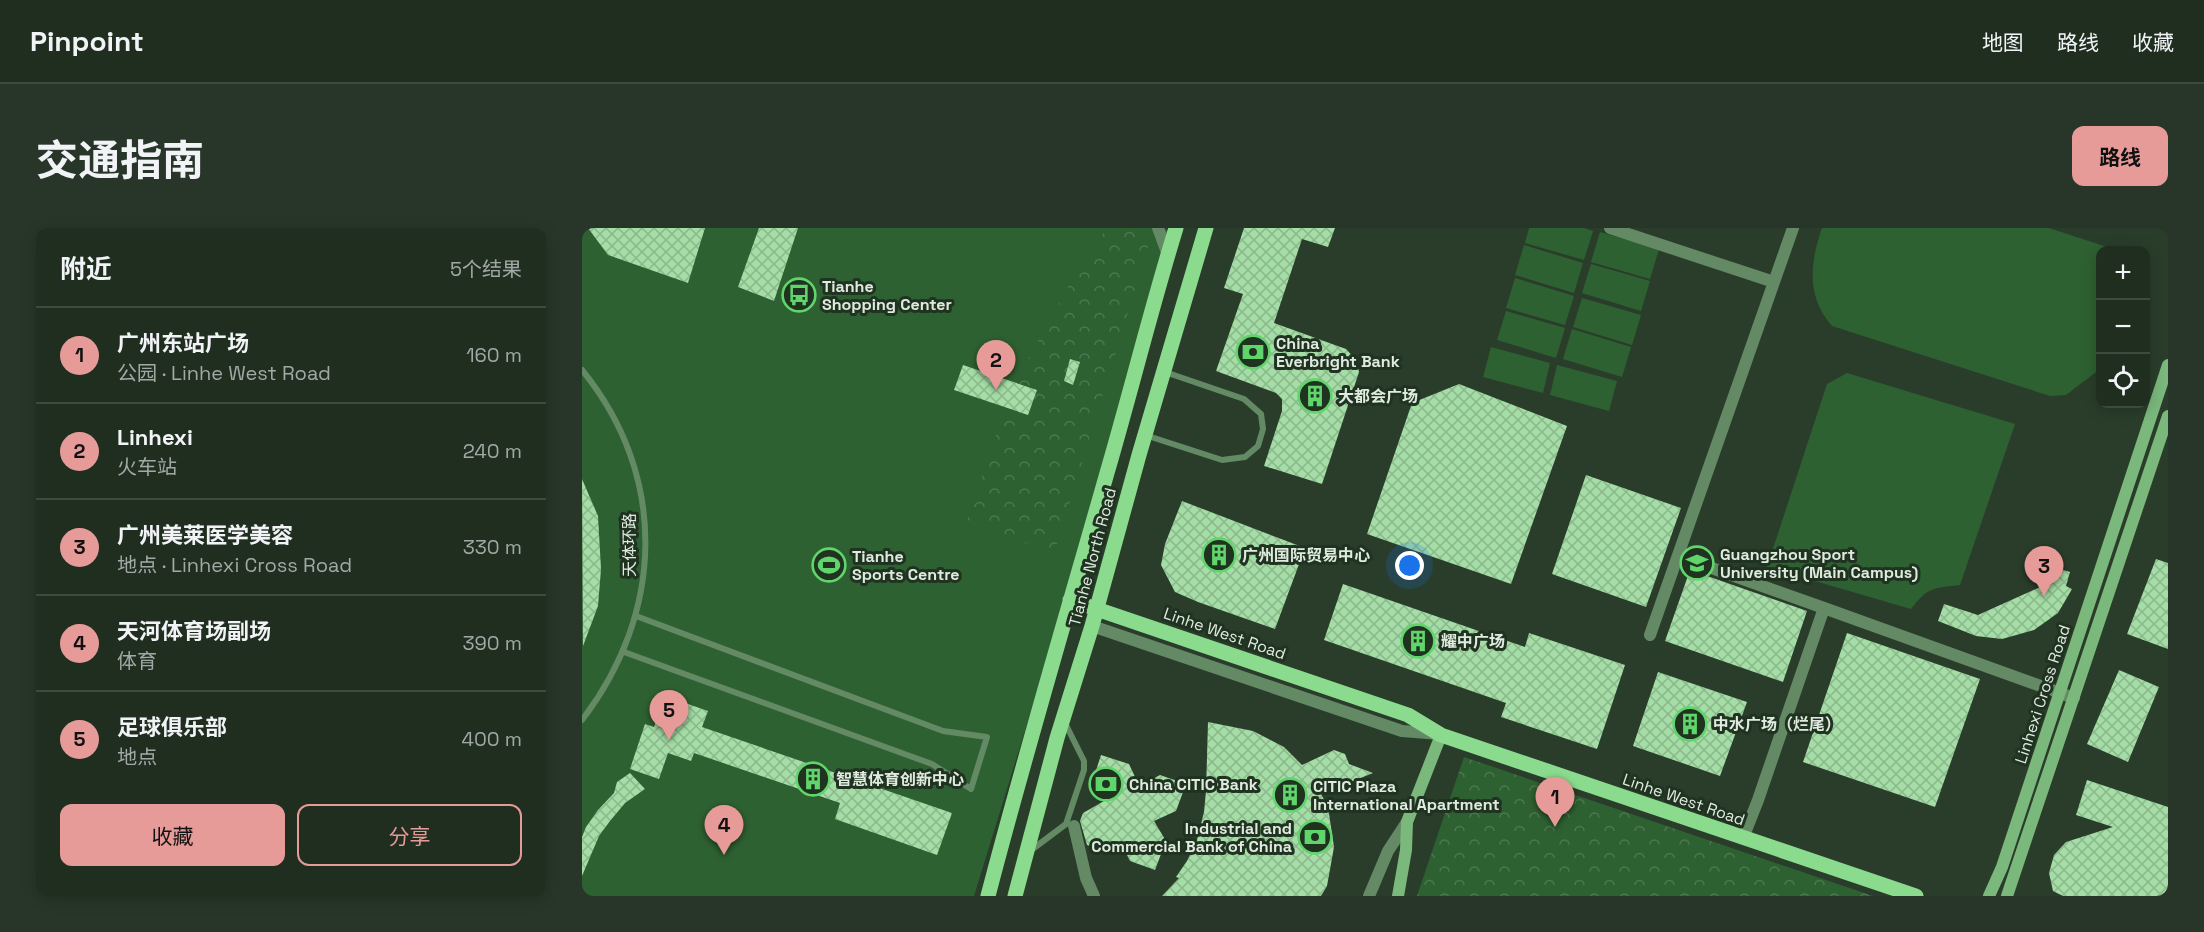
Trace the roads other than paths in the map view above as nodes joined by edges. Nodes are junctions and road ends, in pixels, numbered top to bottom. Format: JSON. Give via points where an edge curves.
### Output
{"nodes":[{"id":1,"x":1158,"y":228,"type":"edge"},
{"id":2,"x":1176,"y":228,"type":"edge"},
{"id":3,"x":1206,"y":228,"type":"edge"},
{"id":4,"x":1610,"y":228,"type":"edge"},
{"id":5,"x":1793,"y":228,"type":"edge"},
{"id":6,"x":1168,"y":255,"type":"junction"},
{"id":7,"x":1774,"y":282,"type":"junction"},
{"id":8,"x":2168,"y":364,"type":"edge"},
{"id":9,"x":582,"y":370,"type":"edge"},
{"id":10,"x":1163,"y":372,"type":"junction"},
{"id":11,"x":2168,"y":416,"type":"edge"},
{"id":12,"x":1144,"y":435,"type":"junction"},
{"id":13,"x":1678,"y":556,"type":"junction"},
{"id":14,"x":1070,"y":600,"type":"junction"},
{"id":15,"x":1824,"y":608,"type":"junction"},
{"id":16,"x":1096,"y":609,"type":"junction"},
{"id":17,"x":636,"y":616,"type":"junction"},
{"id":18,"x":1092,"y":626,"type":"junction"},
{"id":19,"x":1650,"y":635,"type":"dead end"},
{"id":20,"x":624,"y":652,"type":"junction"},
{"id":21,"x":2059,"y":693,"type":"junction"},
{"id":22,"x":2074,"y":698,"type":"junction"},
{"id":23,"x":582,"y":720,"type":"edge"},
{"id":24,"x":1063,"y":720,"type":"junction"},
{"id":25,"x":1441,"y":735,"type":"junction"},
{"id":26,"x":1407,"y":822,"type":"junction"},
{"id":27,"x":1074,"y":826,"type":"dead end"},
{"id":28,"x":1743,"y":838,"type":"junction"},
{"id":29,"x":1027,"y":853,"type":"junction"},
{"id":30,"x":988,"y":896,"type":"edge"},
{"id":31,"x":1015,"y":896,"type":"edge"},
{"id":32,"x":1094,"y":896,"type":"edge"},
{"id":33,"x":1369,"y":896,"type":"edge"},
{"id":34,"x":1398,"y":896,"type":"edge"},
{"id":35,"x":1916,"y":896,"type":"edge"},
{"id":36,"x":1989,"y":896,"type":"edge"},
{"id":37,"x":2007,"y":896,"type":"edge"}],
"edges":[{"from":1,"to":6,"type":"street"},
{"from":2,"to":6,"type":"main road","name":"Tianhe North Road"},
{"from":3,"to":10,"type":"main road","name":"Tianhe North Road"},
{"from":4,"to":7,"type":"street"},
{"from":5,"to":7,"type":"street"},
{"from":6,"to":14,"type":"main road","name":"Tianhe North Road"},
{"from":7,"to":13,"type":"street"},
{"from":8,"to":21,"type":"main road","name":"Linhexi Cross Road"},
{"from":9,"to":17,"type":"lane","name":"天体环路","via":[[619,429],[641,498],[645,557]]},
{"from":10,"to":12,"type":"main road","name":"Tianhe North Road"},
{"from":10,"to":12,"type":"lane","via":[[1244,399],[1261,414],[1263,429],[1258,446],[1245,457],[1222,460]]},
{"from":11,"to":22,"type":"main road","name":"Linhexi Cross Road"},
{"from":12,"to":16,"type":"main road","name":"Tianhe North Road"},
{"from":13,"to":15,"type":"street"},
{"from":13,"to":19,"type":"street"},
{"from":14,"to":16,"type":"main road","name":"Linhe West Road"},
{"from":14,"to":30,"type":"main road","name":"Tianhe North Road"},
{"from":15,"to":21,"type":"street"},
{"from":15,"to":28,"type":"street"},
{"from":16,"to":18,"type":"main road","name":"Tianhe North Road"},
{"from":16,"to":25,"type":"main road","name":"Linhe West Road","via":[[1408,715]]},
{"from":17,"to":20,"type":"lane","name":"天体环路"},
{"from":17,"to":20,"type":"lane","via":[[943,731],[987,737],[971,789],[932,765]]},
{"from":18,"to":24,"type":"main road","name":"Tianhe North Road"},
{"from":18,"to":25,"type":"street","name":"Linhe West Road","via":[[1402,731]]},
{"from":20,"to":23,"type":"lane","name":"天体环路"},
{"from":21,"to":22,"type":"street"},
{"from":21,"to":36,"type":"main road","name":"Linhexi Cross Road"},
{"from":22,"to":37,"type":"main road","name":"Linhexi Cross Road"},
{"from":24,"to":29,"type":"main road","name":"Tianhe North Road"},
{"from":24,"to":29,"type":"lane","via":[[1084,761],[1084,770],[1066,824]]},
{"from":25,"to":26,"type":"main road"},
{"from":25,"to":28,"type":"main road","name":"Linhe West Road"},
{"from":26,"to":33,"type":"street","via":[[1388,851]]},
{"from":26,"to":34,"type":"main road"},
{"from":27,"to":32,"type":"street"},
{"from":28,"to":35,"type":"main road","name":"Linhe West Road"},
{"from":29,"to":31,"type":"main road","name":"Tianhe North Road"}]}
